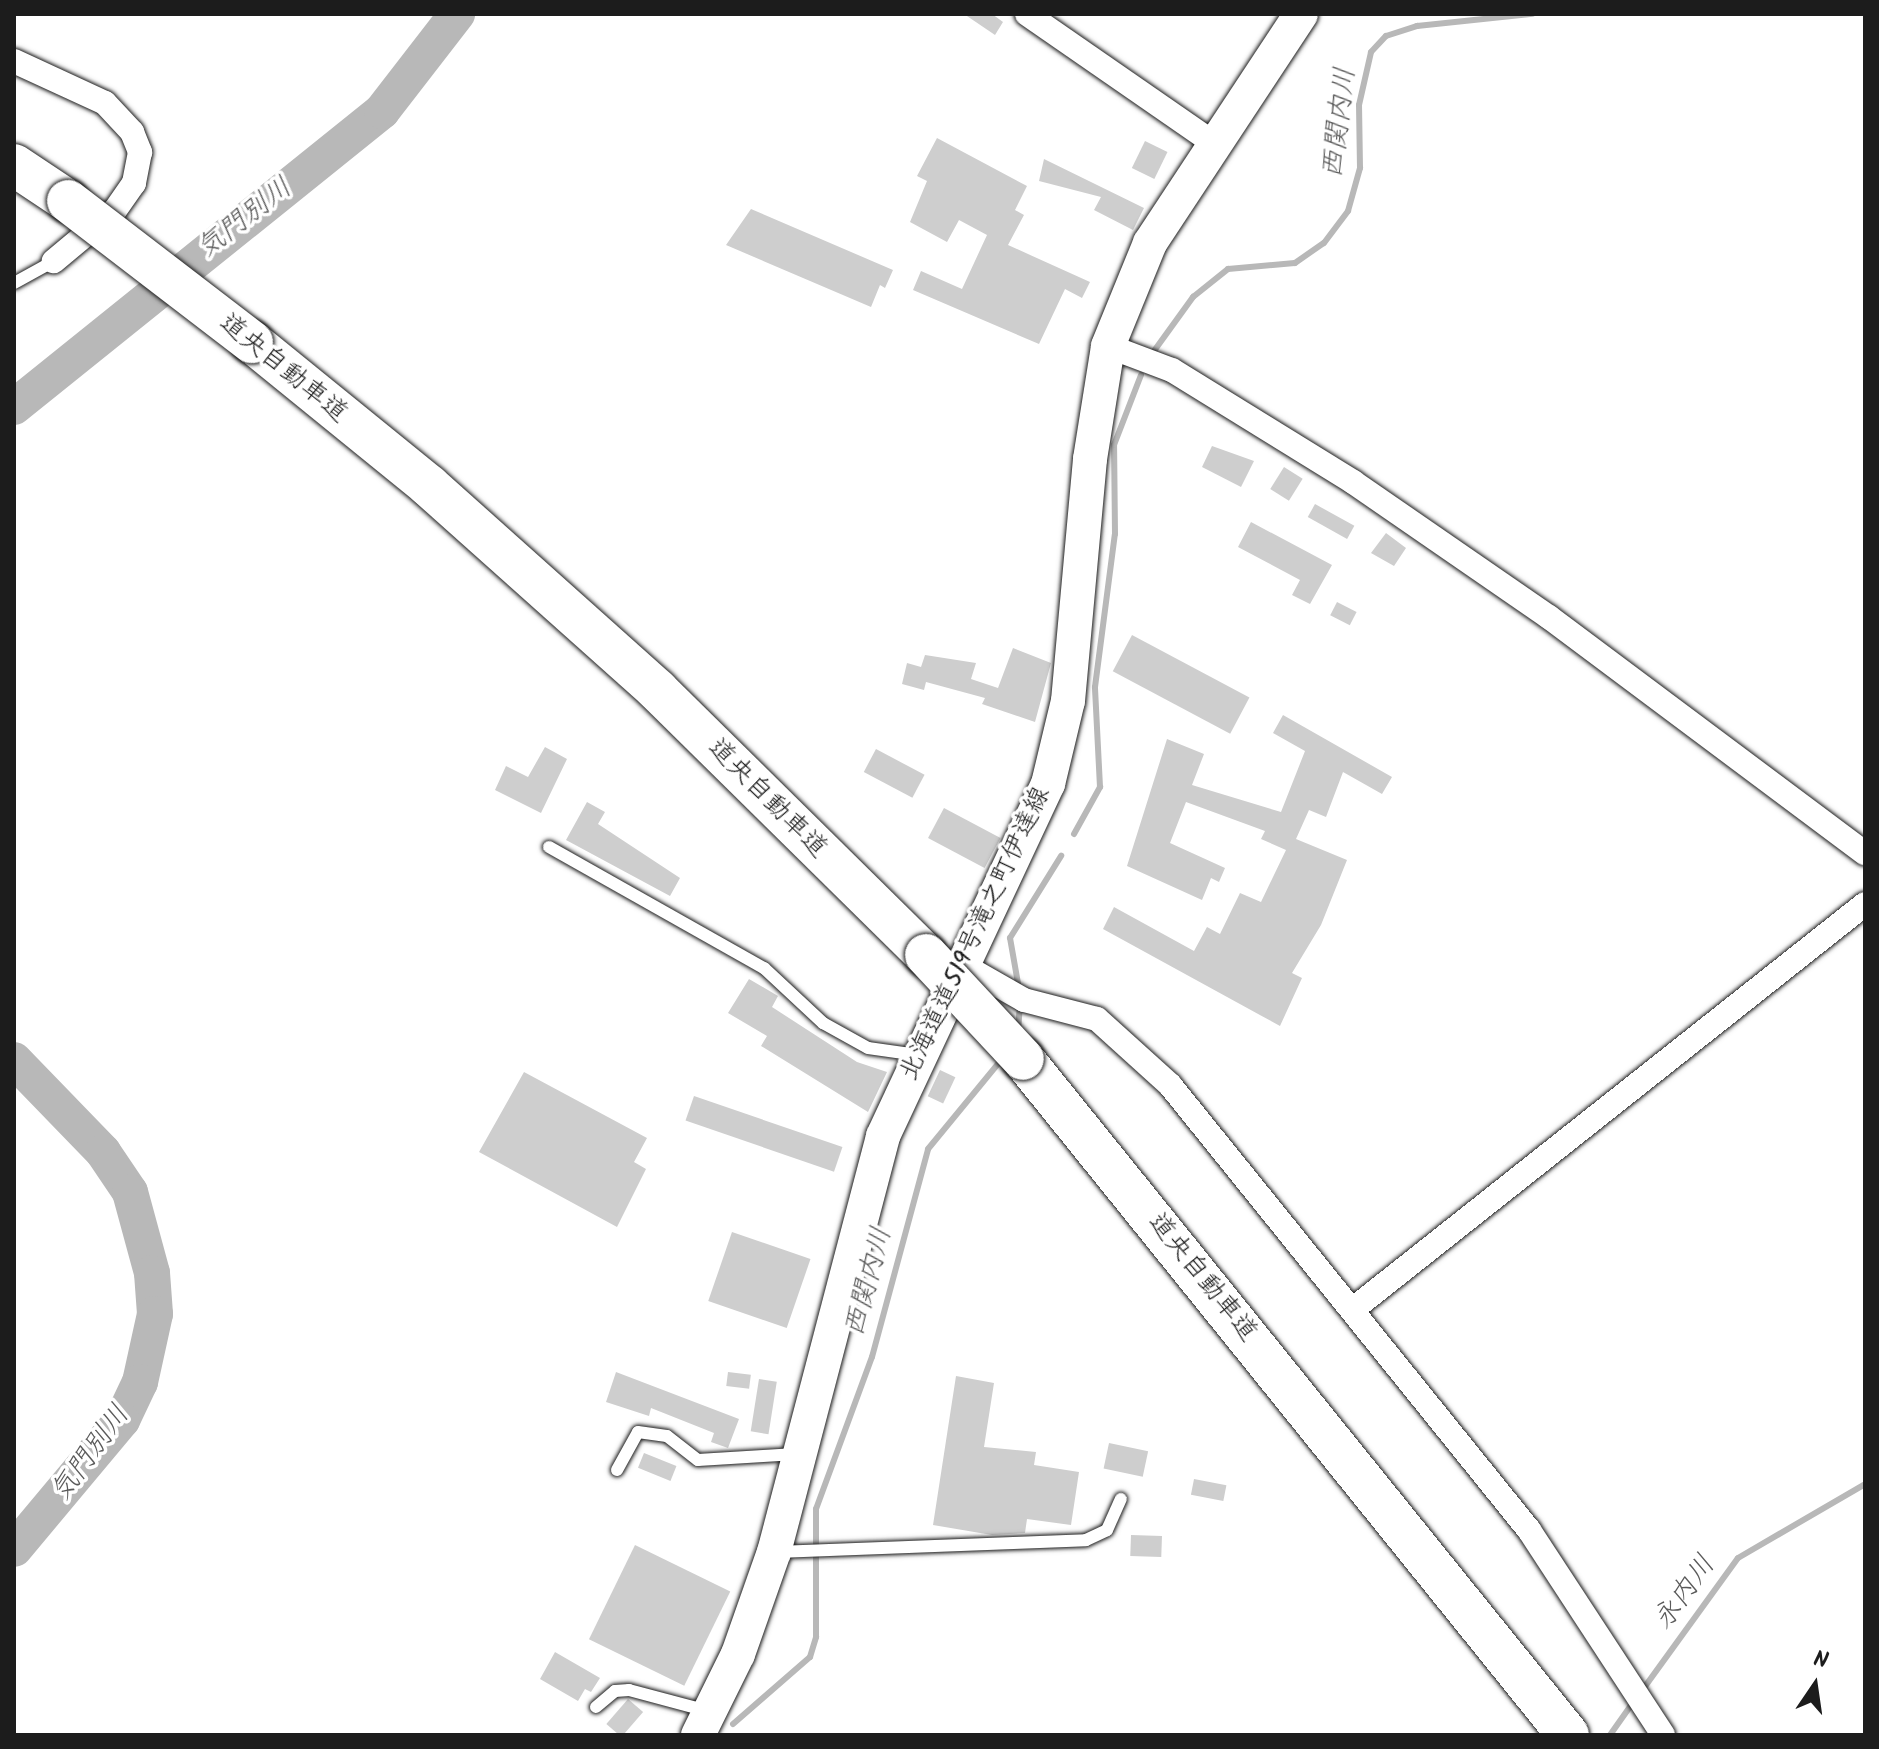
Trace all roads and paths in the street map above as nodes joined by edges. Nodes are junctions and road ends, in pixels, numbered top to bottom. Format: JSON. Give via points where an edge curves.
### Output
{"nodes":[{"id":1,"x":1027,"y":14,"type":"edge"},
{"id":2,"x":1301,"y":14,"type":"edge"},
{"id":3,"x":14,"y":61,"type":"edge"},
{"id":4,"x":1213,"y":143,"type":"junction"},
{"id":5,"x":14,"y":165,"type":"edge"},
{"id":6,"x":54,"y":261,"type":"joint"},
{"id":7,"x":14,"y":283,"type":"edge"},
{"id":8,"x":1108,"y":346,"type":"junction"},
{"id":9,"x":549,"y":847,"type":"dead end"},
{"id":10,"x":1865,"y":853,"type":"edge"},
{"id":11,"x":1865,"y":904,"type":"edge"},
{"id":12,"x":966,"y":967,"type":"junction"},
{"id":13,"x":919,"y":1055,"type":"junction"},
{"id":14,"x":1352,"y":1310,"type":"junction"},
{"id":15,"x":799,"y":1454,"type":"junction"},
{"id":16,"x":617,"y":1470,"type":"dead end"},
{"id":17,"x":1121,"y":1499,"type":"dead end"},
{"id":18,"x":1416,"y":1540,"type":"junction"},
{"id":19,"x":790,"y":1552,"type":"junction"},
{"id":20,"x":596,"y":1707,"type":"dead end"},
{"id":21,"x":704,"y":1723,"type":"edge"},
{"id":22,"x":1536,"y":1735,"type":"edge"},
{"id":23,"x":1568,"y":1735,"type":"edge"},
{"id":24,"x":1663,"y":1735,"type":"edge"}],
"edges":[{"from":1,"to":4,"type":"street"},
{"from":2,"to":4,"type":"main road","name":"北海道道519号滝之町伊達線"},
{"from":3,"to":6,"type":"street","via":[[105,103],[132,132],[140,152],[134,183],[115,210]]},
{"from":4,"to":8,"type":"main road","name":"北海道道519号滝之町伊達線","via":[[1150,243]]},
{"from":5,"to":18,"type":"highway","name":"道央自動車道","bridge":true,"via":[[252,342],[429,486],[657,690],[926,955],[1023,1059]]},
{"from":6,"to":7,"type":"lane"},
{"from":8,"to":10,"type":"street","via":[[1172,370],[1353,482],[1549,617]]},
{"from":8,"to":12,"type":"main road","name":"北海道道519号滝之町伊達線","via":[[1090,459],[1068,701],[1048,784]]},
{"from":9,"to":13,"type":"lane","via":[[764,968],[823,1023],[868,1048]]},
{"from":11,"to":14,"type":"street"},
{"from":12,"to":13,"type":"main road","name":"北海道道519号滝之町伊達線"},
{"from":12,"to":14,"type":"street","via":[[1016,996],[1097,1019],[1124,1039],[1170,1085]]},
{"from":13,"to":15,"type":"main road","name":"北海道道519号滝之町伊達線","via":[[883,1136]]},
{"from":14,"to":24,"type":"street","via":[[1529,1530]]},
{"from":15,"to":16,"type":"lane","via":[[698,1460],[667,1436],[638,1432]]},
{"from":15,"to":19,"type":"main road","name":"北海道道519号滝之町伊達線"},
{"from":17,"to":19,"type":"lane","via":[[1107,1530],[1086,1540]]},
{"from":18,"to":22,"type":"highway","name":"道央自動車道"},
{"from":18,"to":23,"type":"highway","name":"道央自動車道"},
{"from":19,"to":21,"type":"main road","name":"北海道道519号滝之町伊達線"},
{"from":20,"to":21,"type":"lane","via":[[615,1691],[629,1690]]}]}
